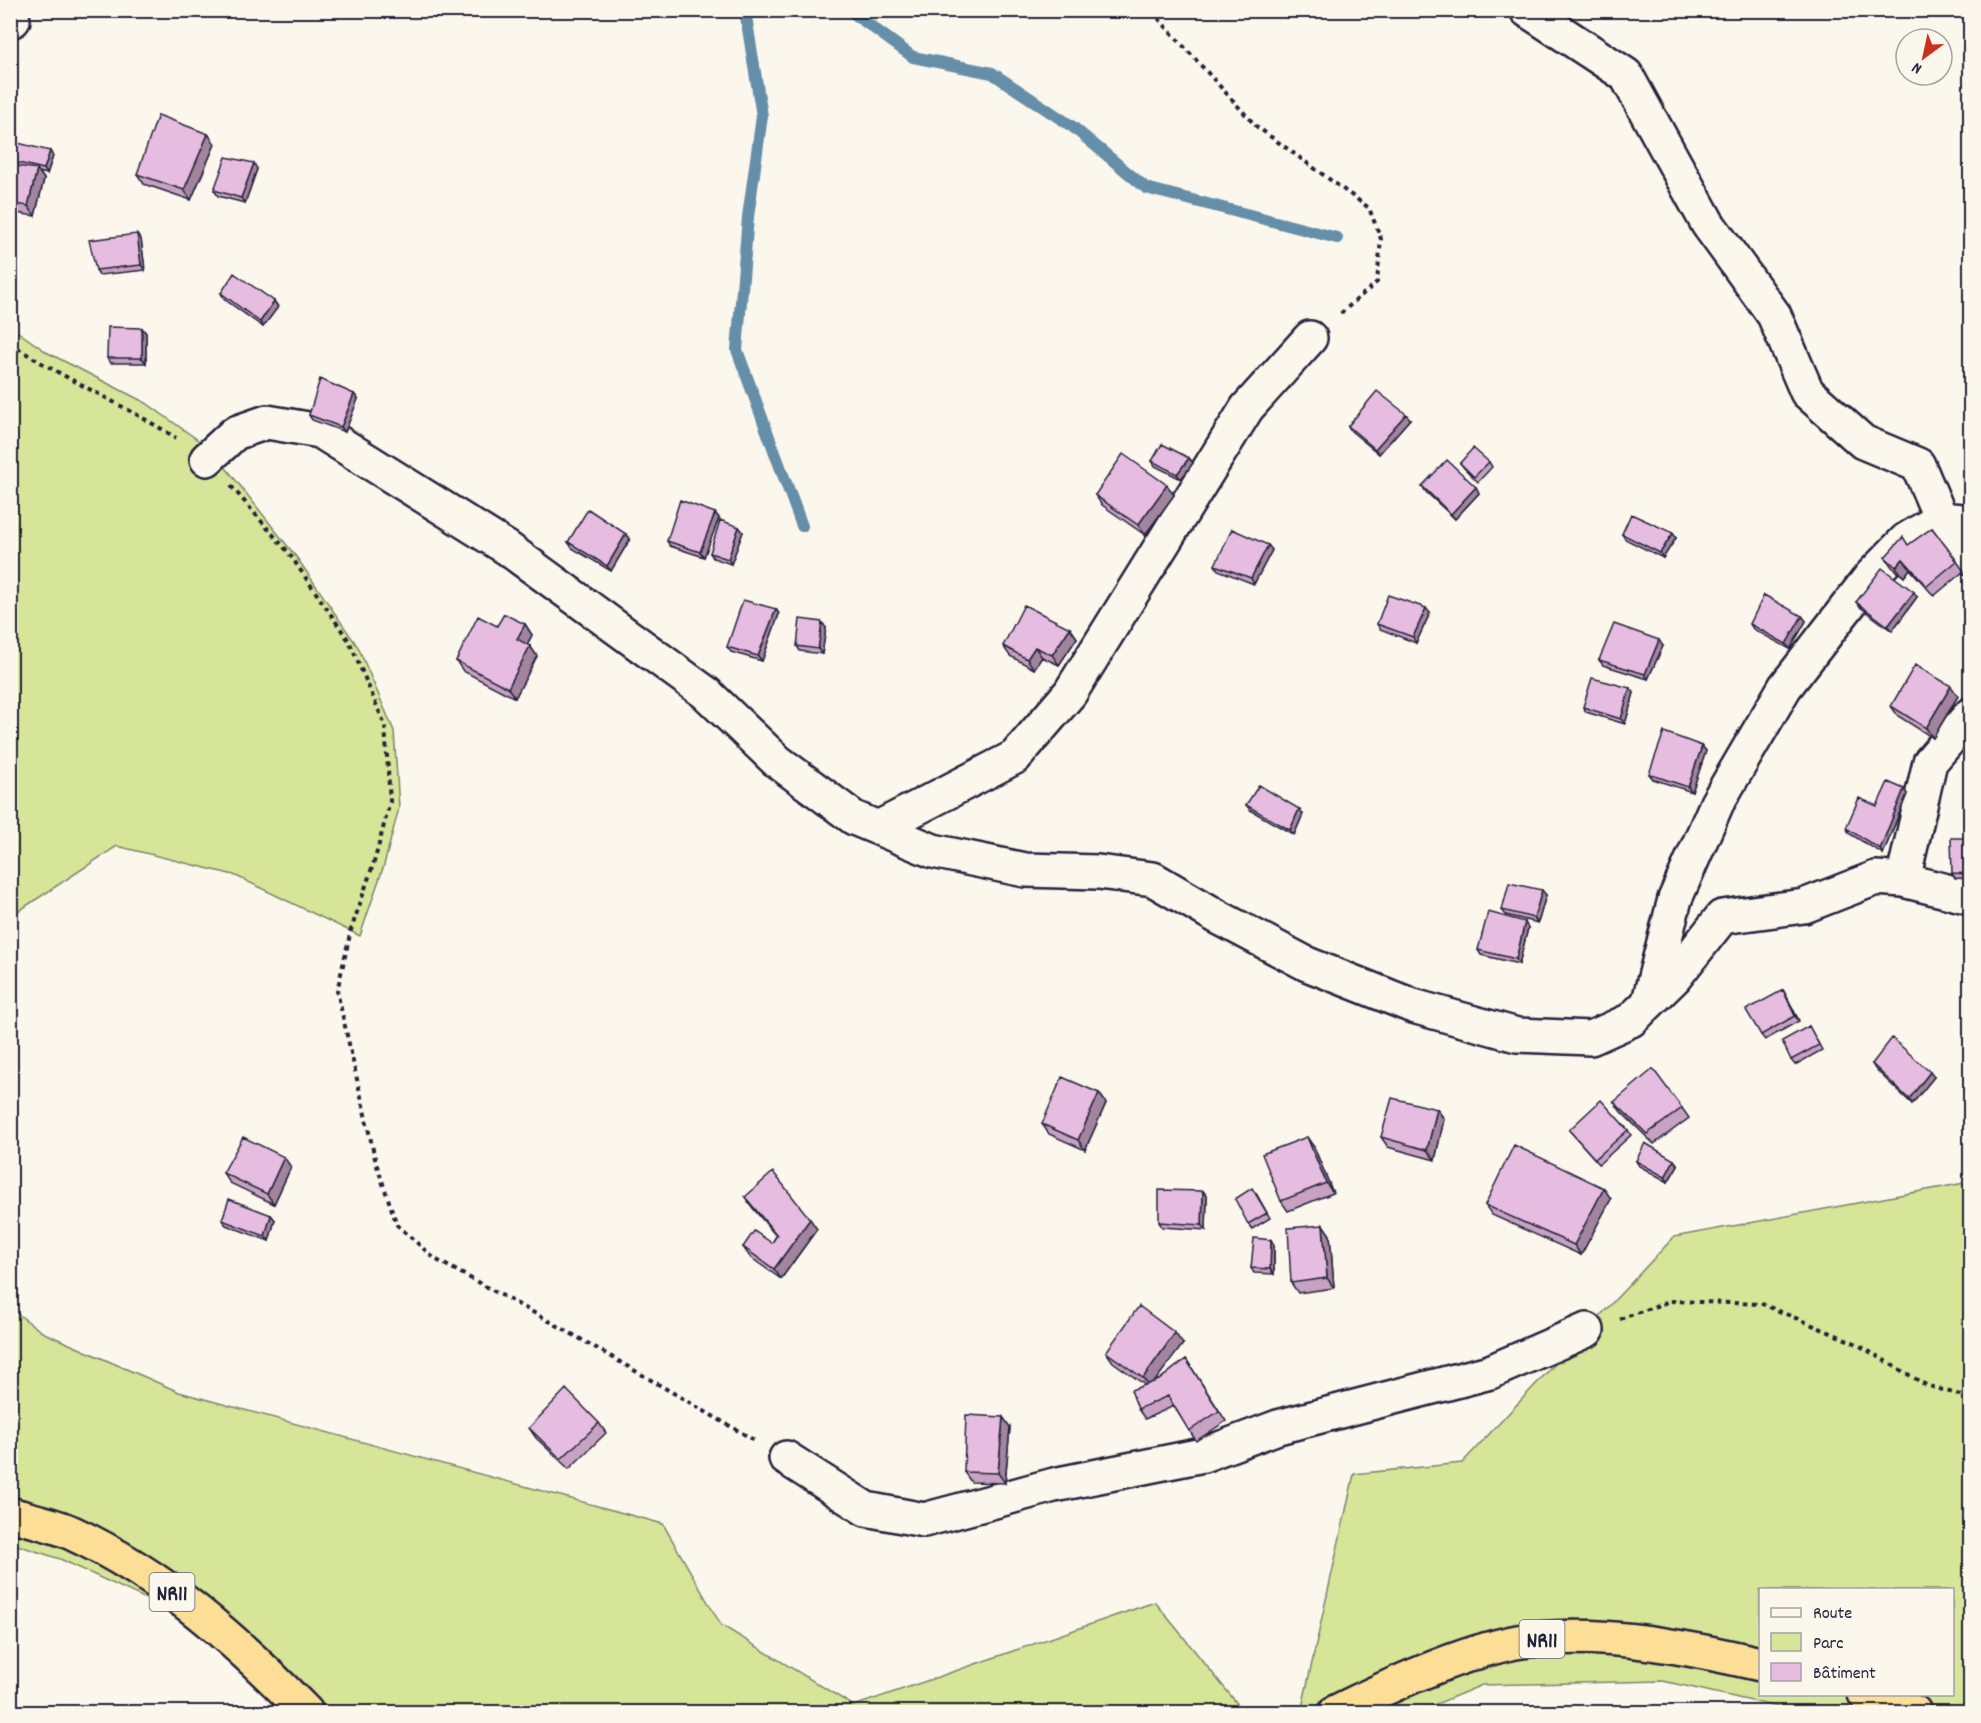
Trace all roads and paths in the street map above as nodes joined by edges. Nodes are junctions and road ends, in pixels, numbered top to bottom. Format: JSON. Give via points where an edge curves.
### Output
{"nodes":[{"id":1,"x":1155,"y":10,"type":"edge"},
{"id":2,"x":1527,"y":10,"type":"edge"},
{"id":3,"x":1310,"y":338,"type":"joint"},
{"id":4,"x":10,"y":343,"type":"edge"},
{"id":5,"x":207,"y":459,"type":"junction"},
{"id":6,"x":1956,"y":521,"type":"edge"},
{"id":7,"x":1971,"y":557,"type":"edge"},
{"id":8,"x":1971,"y":715,"type":"edge"},
{"id":9,"x":878,"y":828,"type":"junction"},
{"id":10,"x":1903,"y":879,"type":"junction"},
{"id":11,"x":1971,"y":897,"type":"edge"},
{"id":12,"x":1649,"y":1003,"type":"junction"},
{"id":13,"x":1587,"y":1330,"type":"joint"},
{"id":14,"x":1971,"y":1398,"type":"edge"},
{"id":15,"x":786,"y":1458,"type":"joint"},
{"id":16,"x":10,"y":1514,"type":"edge"},
{"id":17,"x":1759,"y":1664,"type":"edge"},
{"id":18,"x":1868,"y":1696,"type":"edge"},
{"id":19,"x":306,"y":1713,"type":"edge"},
{"id":20,"x":1336,"y":1713,"type":"edge"},
{"id":21,"x":1914,"y":1713,"type":"edge"}],
"edges":[{"from":1,"to":3,"type":"path","via":[[1256,126],[1369,208],[1381,238],[1377,282]]},
{"from":2,"to":6,"type":"street","via":[[1626,75],[1708,224],[1774,315],[1807,392],[1863,442],[1918,465]]},
{"from":3,"to":9,"type":"street","via":[[1247,408],[1071,693],[1015,757]]},
{"from":4,"to":5,"type":"path","via":[[139,414]]},
{"from":5,"to":9,"type":"street","via":[[235,433],[267,422],[320,431],[507,548],[706,693],[777,761],[854,818]]},
{"from":5,"to":15,"type":"path","via":[[288,552],[349,641],[385,725],[390,802],[337,991],[376,1163],[397,1225],[435,1259]]},
{"from":6,"to":7,"type":"street"},
{"from":6,"to":12,"type":"street","via":[[1906,540],[1871,576],[1785,687],[1717,803],[1675,899]]},
{"from":8,"to":10,"type":"street","via":[[1930,762]]},
{"from":9,"to":12,"type":"street","via":[[933,851],[1025,870],[1098,872],[1153,879],[1307,964],[1413,1006],[1516,1035],[1591,1038],[1631,1020]]},
{"from":10,"to":11,"type":"street"},
{"from":10,"to":12,"type":"street","via":[[1876,878],[1804,906],[1722,916],[1674,978]]},
{"from":13,"to":14,"type":"path","via":[[1670,1301],[1762,1304],[1855,1343],[1926,1385]]},
{"from":13,"to":15,"type":"street","via":[[1490,1372],[1278,1427],[1203,1455],[1054,1485],[924,1520],[866,1509]]},
{"from":16,"to":19,"type":"highway","number":"NR11","via":[[70,1532],[135,1566],[213,1622]]},
{"from":17,"to":20,"type":"highway","number":"NR11","via":[[1707,1651],[1616,1640],[1537,1639],[1473,1653]]},
{"from":18,"to":21,"type":"highway"}]}
